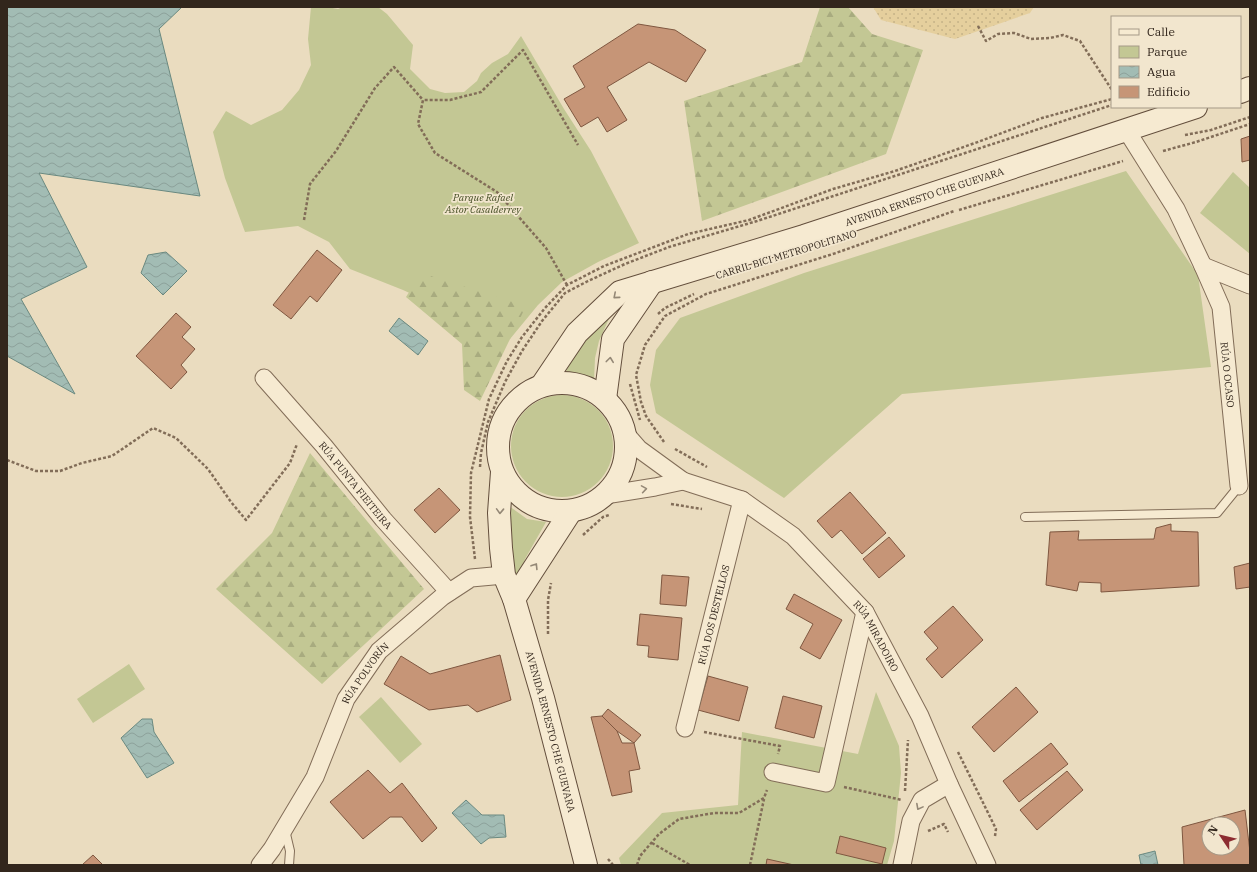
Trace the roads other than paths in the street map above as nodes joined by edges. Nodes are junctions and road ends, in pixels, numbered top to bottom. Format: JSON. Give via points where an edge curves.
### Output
{"nodes":[{"id":1,"x":1193,"y":108,"type":"edge"},
{"id":2,"x":1127,"y":130,"type":"junction"},
{"id":3,"x":1203,"y":266,"type":"junction"},
{"id":4,"x":652,"y":282,"type":"junction"},
{"id":5,"x":1250,"y":285,"type":"edge"},
{"id":6,"x":264,"y":378,"type":"dead end"},
{"id":7,"x":542,"y":385,"type":"junction"},
{"id":8,"x":605,"y":399,"type":"junction"},
{"id":9,"x":634,"y":428,"type":"junction"},
{"id":10,"x":502,"y":472,"type":"junction"},
{"id":11,"x":684,"y":481,"type":"junction"},
{"id":12,"x":1239,"y":486,"type":"joint"},
{"id":13,"x":605,"y":495,"type":"junction"},
{"id":14,"x":742,"y":500,"type":"junction"},
{"id":15,"x":571,"y":511,"type":"junction"},
{"id":16,"x":1025,"y":517,"type":"dead end"},
{"id":17,"x":504,"y":575,"type":"junction"},
{"id":18,"x":449,"y":592,"type":"junction"},
{"id":19,"x":514,"y":599,"type":"junction"},
{"id":20,"x":865,"y":612,"type":"junction"},
{"id":21,"x":684,"y":728,"type":"road end"},
{"id":22,"x":773,"y":772,"type":"road end"},
{"id":23,"x":949,"y":784,"type":"junction"},
{"id":24,"x":284,"y":828,"type":"junction"},
{"id":25,"x":260,"y":865,"type":"edge"},
{"id":26,"x":289,"y":865,"type":"edge"},
{"id":27,"x":586,"y":865,"type":"edge"},
{"id":28,"x":902,"y":865,"type":"edge"},
{"id":29,"x":987,"y":865,"type":"edge"}],
"edges":[{"from":1,"to":2,"type":"main road","name":"AVENIDA ERNESTO CHE GUEVARA"},
{"from":2,"to":3,"type":"street","name":"RÚA O OCASO","via":[[1176,209]]},
{"from":2,"to":4,"type":"main road","name":"AVENIDA ERNESTO CHE GUEVARA","via":[[804,236]]},
{"from":3,"to":5,"type":"street"},
{"from":3,"to":12,"type":"street","name":"RÚA O OCASO","via":[[1220,306]]},
{"from":4,"to":7,"type":"main road","name":"AVENIDA ERNESTO CHE GUEVARA","one_way":true,"via":[[620,292],[577,333]]},
{"from":8,"to":4,"type":"main road","one_way":true,"via":[[613,339]]},
{"from":6,"to":18,"type":"street","name":"RÚA PUNTA FIEITEIRA","via":[[383,519]]},
{"from":7,"to":8,"type":"main road","via":[[564,382],[586,387]]},
{"from":7,"to":10,"type":"main road","via":[[523,394],[508,410],[499,430],[497,451]]},
{"from":8,"to":9,"type":"main road"},
{"from":9,"to":11,"type":"street","name":"RÚA MIRADOIRO","via":[[639,449]]},
{"from":9,"to":13,"type":"main road","via":[[626,450],[624,466],[616,482]]},
{"from":10,"to":15,"type":"main road","via":[[513,490],[530,503],[549,510]]},
{"from":10,"to":17,"type":"main road","name":"AVENIDA ERNESTO CHE GUEVARA","one_way":true,"via":[[499,513]]},
{"from":13,"to":11,"type":"street","name":"RÚA MIRADOIRO","one_way":true},
{"from":11,"to":14,"type":"street","name":"RÚA MIRADOIRO"},
{"from":12,"to":16,"type":"lane","via":[[1217,513]]},
{"from":13,"to":15,"type":"main road","via":[[589,505]]},
{"from":14,"to":20,"type":"street","name":"RÚA MIRADOIRO","via":[[793,536]]},
{"from":14,"to":21,"type":"street","name":"RÚA DOS DESTELLOS"},
{"from":19,"to":15,"type":"main road","one_way":true},
{"from":17,"to":18,"type":"street","name":"RÚA POLVORÍN","via":[[471,578]]},
{"from":17,"to":19,"type":"main road","name":"AVENIDA ERNESTO CHE GUEVARA"},
{"from":18,"to":24,"type":"street","name":"RÚA POLVORÍN","via":[[379,651],[346,699],[315,777]]},
{"from":19,"to":27,"type":"main road","name":"AVENIDA ERNESTO CHE GUEVARA","via":[[543,698]]},
{"from":20,"to":22,"type":"street","via":[[826,783]]},
{"from":20,"to":23,"type":"street","name":"RÚA MIRADOIRO","via":[[920,716]]},
{"from":23,"to":28,"type":"street","one_way":true,"via":[[922,800],[911,820]]},
{"from":23,"to":29,"type":"street","name":"RÚA MIRADOIRO"},
{"from":24,"to":25,"type":"street","name":"RÚA POLVORÍN"},
{"from":24,"to":26,"type":"lane","via":[[290,851]]}]}
